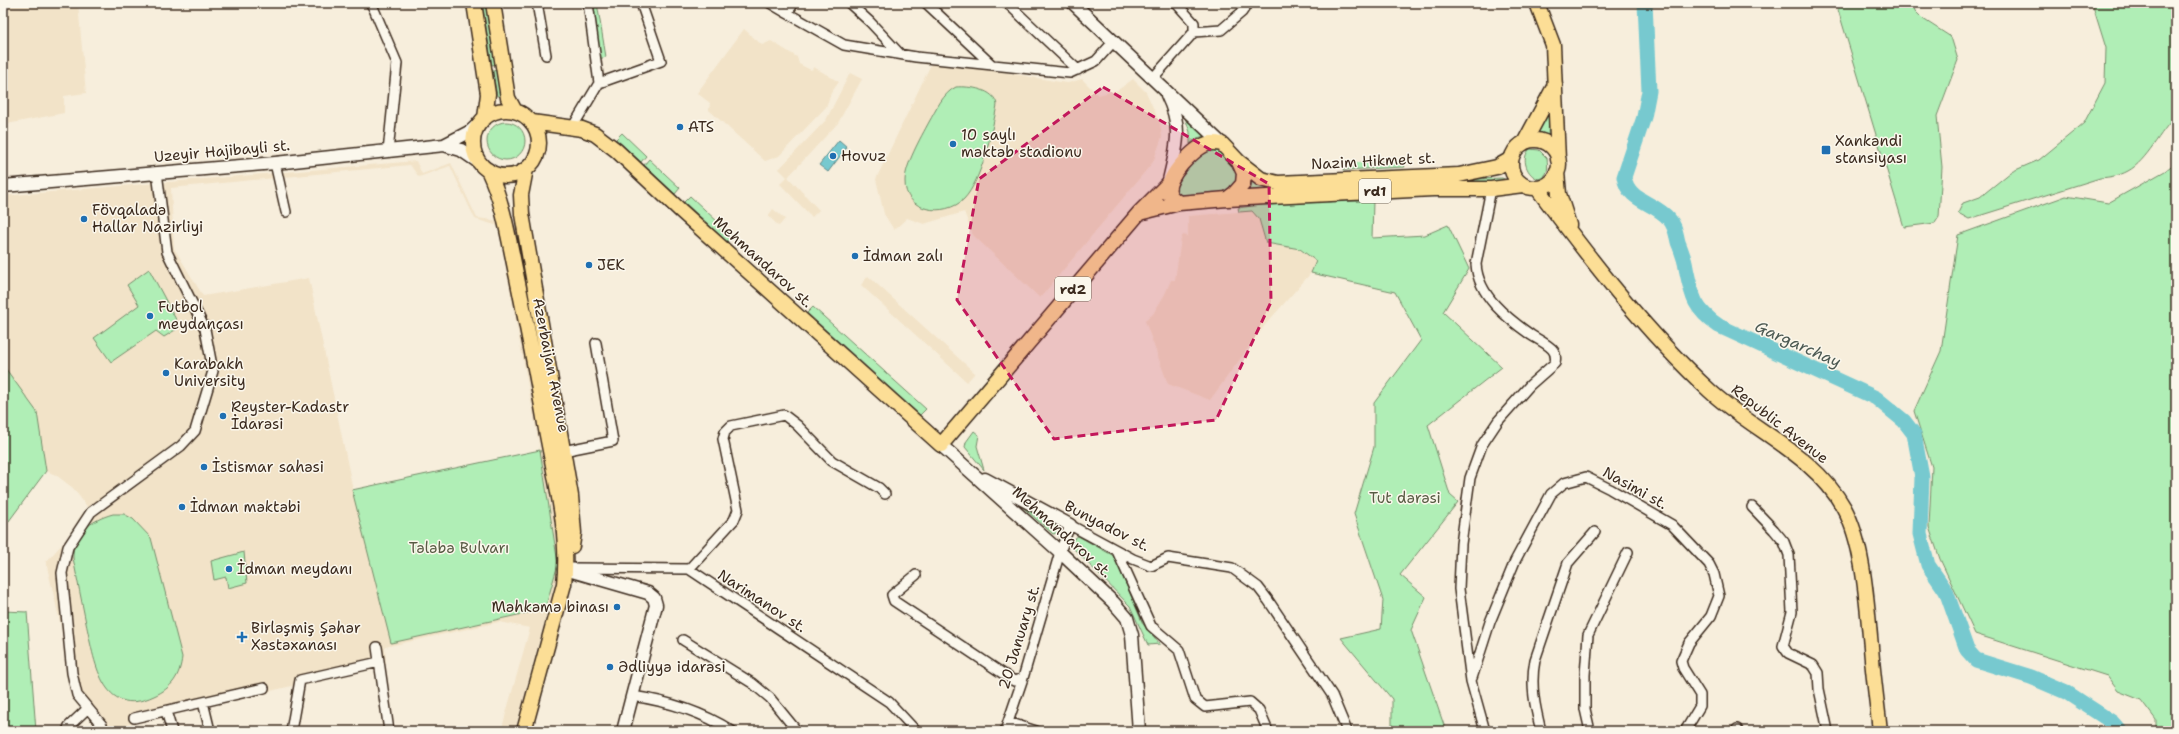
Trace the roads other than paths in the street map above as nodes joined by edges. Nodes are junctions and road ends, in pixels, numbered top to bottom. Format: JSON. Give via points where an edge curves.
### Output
{"nodes":[{"id":1,"x":370,"y":3,"type":"edge"},
{"id":2,"x":474,"y":3,"type":"edge"},
{"id":3,"x":494,"y":3,"type":"edge"},
{"id":4,"x":537,"y":3,"type":"edge"},
{"id":5,"x":588,"y":3,"type":"edge"},
{"id":6,"x":641,"y":3,"type":"edge"},
{"id":7,"x":770,"y":3,"type":"edge"},
{"id":8,"x":794,"y":3,"type":"edge"},
{"id":9,"x":849,"y":3,"type":"edge"},
{"id":10,"x":926,"y":3,"type":"edge"},
{"id":11,"x":1007,"y":3,"type":"edge"},
{"id":12,"x":1073,"y":3,"type":"edge"},
{"id":13,"x":1176,"y":3,"type":"edge"},
{"id":14,"x":1248,"y":3,"type":"edge"},
{"id":15,"x":1537,"y":3,"type":"edge"},
{"id":16,"x":787,"y":13,"type":"junction"},
{"id":17,"x":1194,"y":32,"type":"junction"},
{"id":18,"x":1114,"y":41,"type":"junction"},
{"id":19,"x":900,"y":54,"type":"junction"},
{"id":20,"x":546,"y":55,"type":"dead end"},
{"id":21,"x":990,"y":64,"type":"junction"},
{"id":22,"x":1078,"y":70,"type":"junction"},
{"id":23,"x":1152,"y":78,"type":"junction"},
{"id":24,"x":600,"y":83,"type":"junction"},
{"id":25,"x":1555,"y":85,"type":"junction"},
{"id":26,"x":1164,"y":89,"type":"junction"},
{"id":27,"x":514,"y":111,"type":"junction"},
{"id":28,"x":485,"y":118,"type":"junction"},
{"id":29,"x":532,"y":122,"type":"junction"},
{"id":30,"x":566,"y":128,"type":"junction"},
{"id":31,"x":539,"y":142,"type":"junction"},
{"id":32,"x":1524,"y":143,"type":"junction"},
{"id":33,"x":1222,"y":144,"type":"junction"},
{"id":34,"x":444,"y":145,"type":"junction"},
{"id":35,"x":388,"y":152,"type":"junction"},
{"id":36,"x":1512,"y":158,"type":"junction"},
{"id":37,"x":1239,"y":162,"type":"junction"},
{"id":38,"x":275,"y":163,"type":"junction"},
{"id":39,"x":1558,"y":166,"type":"junction"},
{"id":40,"x":484,"y":167,"type":"junction"},
{"id":41,"x":526,"y":169,"type":"junction"},
{"id":42,"x":157,"y":172,"type":"junction"},
{"id":43,"x":1169,"y":183,"type":"junction"},
{"id":44,"x":1523,"y":185,"type":"junction"},
{"id":45,"x":3,"y":186,"type":"edge"},
{"id":46,"x":1537,"y":188,"type":"junction"},
{"id":47,"x":1491,"y":189,"type":"junction"},
{"id":48,"x":1227,"y":199,"type":"junction"},
{"id":49,"x":1179,"y":203,"type":"junction"},
{"id":50,"x":286,"y":212,"type":"dead end"},
{"id":51,"x":1139,"y":213,"type":"junction"},
{"id":52,"x":1573,"y":236,"type":"junction"},
{"id":53,"x":596,"y":343,"type":"dead end"},
{"id":54,"x":550,"y":409,"type":"junction"},
{"id":55,"x":942,"y":444,"type":"junction"},
{"id":56,"x":564,"y":451,"type":"junction"},
{"id":57,"x":969,"y":471,"type":"junction"},
{"id":58,"x":885,"y":494,"type":"dead end"},
{"id":59,"x":1752,"y":507,"type":"dead end"},
{"id":60,"x":1070,"y":525,"type":"junction"},
{"id":61,"x":1595,"y":532,"type":"dead end"},
{"id":62,"x":1117,"y":551,"type":"junction"},
{"id":63,"x":1060,"y":552,"type":"junction"},
{"id":64,"x":1628,"y":552,"type":"dead end"},
{"id":65,"x":565,"y":569,"type":"junction"},
{"id":66,"x":689,"y":569,"type":"junction"},
{"id":67,"x":916,"y":575,"type":"dead end"},
{"id":68,"x":683,"y":640,"type":"dead end"},
{"id":69,"x":377,"y":648,"type":"dead end"},
{"id":70,"x":379,"y":662,"type":"junction"},
{"id":71,"x":1023,"y":678,"type":"junction"},
{"id":72,"x":1471,"y":681,"type":"junction"},
{"id":73,"x":264,"y":688,"type":"dead end"},
{"id":74,"x":632,"y":696,"type":"junction"},
{"id":75,"x":203,"y":702,"type":"junction"},
{"id":76,"x":88,"y":708,"type":"junction"},
{"id":77,"x":166,"y":711,"type":"junction"},
{"id":78,"x":134,"y":718,"type":"dead end"},
{"id":79,"x":1006,"y":727,"type":"edge"},
{"id":80,"x":67,"y":731,"type":"edge"},
{"id":81,"x":104,"y":731,"type":"edge"},
{"id":82,"x":172,"y":731,"type":"edge"},
{"id":83,"x":210,"y":731,"type":"edge"},
{"id":84,"x":291,"y":731,"type":"edge"},
{"id":85,"x":389,"y":731,"type":"edge"},
{"id":86,"x":524,"y":731,"type":"edge"},
{"id":87,"x":623,"y":731,"type":"edge"},
{"id":88,"x":732,"y":731,"type":"edge"},
{"id":89,"x":797,"y":731,"type":"edge"},
{"id":90,"x":916,"y":731,"type":"edge"},
{"id":91,"x":1036,"y":731,"type":"edge"},
{"id":92,"x":1139,"y":731,"type":"edge"},
{"id":93,"x":1268,"y":731,"type":"edge"},
{"id":94,"x":1348,"y":731,"type":"edge"},
{"id":95,"x":1485,"y":731,"type":"edge"},
{"id":96,"x":1541,"y":731,"type":"edge"},
{"id":97,"x":1590,"y":731,"type":"edge"},
{"id":98,"x":1686,"y":731,"type":"edge"},
{"id":99,"x":1828,"y":731,"type":"edge"},
{"id":100,"x":1880,"y":731,"type":"edge"}],
"edges":[{"from":1,"to":35,"type":"street","via":[[397,64]]},
{"from":2,"to":28,"type":"main road","via":[[488,94]]},
{"from":3,"to":27,"type":"main road","via":[[508,98]]},
{"from":4,"to":20,"type":"street"},
{"from":5,"to":24,"type":"street"},
{"from":6,"to":24,"type":"street","via":[[661,61]]},
{"from":7,"to":16,"type":"street"},
{"from":8,"to":16,"type":"street"},
{"from":9,"to":19,"type":"street"},
{"from":10,"to":21,"type":"street"},
{"from":11,"to":22,"type":"street"},
{"from":12,"to":18,"type":"main road"},
{"from":13,"to":17,"type":"street","via":[[1194,23]]},
{"from":14,"to":17,"type":"street","via":[[1242,12],[1221,30]]},
{"from":15,"to":25,"type":"main road","via":[[1554,45]]},
{"from":16,"to":19,"type":"street","via":[[844,45]]},
{"from":17,"to":23,"type":"street"},
{"from":18,"to":22,"type":"street","via":[[1096,61]]},
{"from":18,"to":23,"type":"main road"},
{"from":19,"to":21,"type":"street"},
{"from":21,"to":22,"type":"street","via":[[1070,73]]},
{"from":23,"to":26,"type":"main road"},
{"from":24,"to":30,"type":"street"},
{"from":25,"to":32,"type":"main road"},
{"from":25,"to":39,"type":"main road"},
{"from":26,"to":33,"type":"main road"},
{"from":26,"to":43,"type":"main road","via":[[1177,117],[1178,132]]},
{"from":27,"to":28,"type":"main road","via":[[494,112]]},
{"from":27,"to":29,"type":"main road"},
{"from":28,"to":34,"type":"main road","via":[[471,131]]},
{"from":28,"to":40,"type":"main road","via":[[478,125],[473,145],[475,154]]},
{"from":29,"to":30,"type":"main road","name":"Mehmandarov st."},
{"from":29,"to":31,"type":"main road"},
{"from":30,"to":31,"type":"main road"},
{"from":30,"to":55,"type":"main road","name":"Mehmandarov st.","via":[[582,129],[595,134],[616,150]]},
{"from":31,"to":41,"type":"main road","via":[[538,152]]},
{"from":32,"to":36,"type":"main road","via":[[1514,152]]},
{"from":32,"to":39,"type":"main road","via":[[1531,140],[1545,142],[1556,153]]},
{"from":33,"to":37,"type":"main road"},
{"from":33,"to":43,"type":"main road","via":[[1211,143],[1200,148],[1182,165]]},
{"from":34,"to":35,"type":"main road","name":"Uzeyir Hajibayli st."},
{"from":34,"to":40,"type":"main road","via":[[461,150]]},
{"from":35,"to":38,"type":"main road","name":"Uzeyir Hajibayli st."},
{"from":36,"to":37,"type":"main road","name":"Nazim Hikmet st.","number":"rd1","via":[[1497,167],[1459,175],[1278,183],[1261,179]]},
{"from":36,"to":44,"type":"main road","via":[[1513,174]]},
{"from":37,"to":48,"type":"main road","via":[[1244,173],[1243,184]]},
{"from":38,"to":42,"type":"main road","name":"Uzeyir Hajibayli st."},
{"from":38,"to":50,"type":"street"},
{"from":39,"to":46,"type":"main road","via":[[1549,183]]},
{"from":39,"to":52,"type":"main road","via":[[1559,194]]},
{"from":40,"to":41,"type":"main road","via":[[507,176]]},
{"from":40,"to":54,"type":"main road","name":"Azerbaijan Avenue","via":[[498,191]]},
{"from":41,"to":54,"type":"main road","name":"Azerbaijan Avenue","via":[[521,195],[522,214]]},
{"from":42,"to":45,"type":"main road","name":"Uzeyir Hajibayli st."},
{"from":42,"to":76,"type":"street","via":[[167,252],[205,329],[213,371],[195,431],[181,446],[91,512],[68,547],[62,573],[72,673],[77,695]]},
{"from":43,"to":49,"type":"main road","via":[[1171,197]]},
{"from":43,"to":51,"type":"main road"},
{"from":44,"to":46,"type":"main road"},
{"from":44,"to":47,"type":"main road","name":"Nazim Hikmet st.","number":"rd1"},
{"from":46,"to":52,"type":"main road","name":"Republic Avenue"},
{"from":47,"to":48,"type":"main road","name":"Nazim Hikmet st.","number":"rd1","via":[[1433,189]]},
{"from":47,"to":72,"type":"street","via":[[1476,264],[1476,276],[1502,312],[1552,349],[1556,357],[1555,363],[1530,385],[1498,421],[1482,445],[1470,478],[1461,544],[1459,589]]},
{"from":48,"to":49,"type":"main road"},
{"from":49,"to":51,"type":"main road"},
{"from":51,"to":55,"type":"main road","number":"rd2"},
{"from":52,"to":100,"type":"main road","name":"Republic Avenue","via":[[1674,357],[1712,393],[1807,464],[1832,491],[1844,509],[1859,554]]},
{"from":53,"to":56,"type":"street","via":[[613,441]]},
{"from":54,"to":56,"type":"main road","name":"Azerbaijan Avenue"},
{"from":54,"to":65,"type":"main road","name":"Azerbaijan Avenue","via":[[564,532]]},
{"from":55,"to":57,"type":"main road","name":"Mehmandarov st."},
{"from":56,"to":65,"type":"main road","name":"Azerbaijan Avenue","via":[[574,533],[572,551]]},
{"from":57,"to":60,"type":"main road","name":"Bunyadov st."},
{"from":57,"to":63,"type":"main road","name":"Mehmandarov st."},
{"from":58,"to":66,"type":"street","via":[[832,462],[784,415],[731,426],[723,439],[738,510],[734,520]]},
{"from":59,"to":99,"type":"street","via":[[1784,542],[1789,555],[1792,612],[1783,646],[1788,653],[1810,663],[1818,673]]},
{"from":60,"to":62,"type":"street","name":"Bunyadov st."},
{"from":60,"to":63,"type":"street","name":"20 January st."},
{"from":61,"to":96,"type":"street","via":[[1568,563],[1534,660],[1532,691]]},
{"from":62,"to":93,"type":"street","via":[[1152,626],[1180,650],[1195,699],[1205,707],[1250,702],[1259,710]]},
{"from":62,"to":94,"type":"street","name":"Bunyadov st.","via":[[1151,566],[1168,558],[1232,568],[1258,587],[1332,695]]},
{"from":63,"to":71,"type":"street","name":"20 January st."},
{"from":63,"to":92,"type":"main road","name":"Mehmandarov st.","via":[[1113,602],[1126,618],[1132,635]]},
{"from":64,"to":97,"type":"street","via":[[1588,635],[1585,709]]},
{"from":65,"to":66,"type":"street"},
{"from":65,"to":74,"type":"main road","via":[[648,593],[654,598],[656,605]]},
{"from":65,"to":86,"type":"main road","name":"Azerbaijan Avenue","via":[[564,584]]},
{"from":66,"to":90,"type":"street","name":"Narimanov st.","via":[[889,702]]},
{"from":67,"to":71,"type":"street","via":[[892,595],[894,601],[1014,681]]},
{"from":68,"to":89,"type":"street","via":[[752,683],[770,698]]},
{"from":69,"to":70,"type":"street"},
{"from":70,"to":84,"type":"street","via":[[300,680]]},
{"from":70,"to":85,"type":"street"},
{"from":71,"to":79,"type":"street","name":"20 January st."},
{"from":72,"to":95,"type":"street"},
{"from":72,"to":98,"type":"street","name":"Nasimi st.","via":[[1490,622],[1515,561],[1551,494],[1564,483],[1586,477],[1672,525],[1709,564],[1714,574],[1719,596],[1711,616],[1689,643],[1681,660],[1683,668],[1700,695],[1700,706]]},
{"from":73,"to":75,"type":"street"},
{"from":74,"to":87,"type":"main road"},
{"from":74,"to":88,"type":"street","via":[[658,700],[716,720]]},
{"from":75,"to":77,"type":"street"},
{"from":75,"to":83,"type":"street"},
{"from":76,"to":80,"type":"street"},
{"from":76,"to":81,"type":"street"},
{"from":77,"to":78,"type":"street"},
{"from":77,"to":82,"type":"street"},
{"from":79,"to":91,"type":"street"}]}
